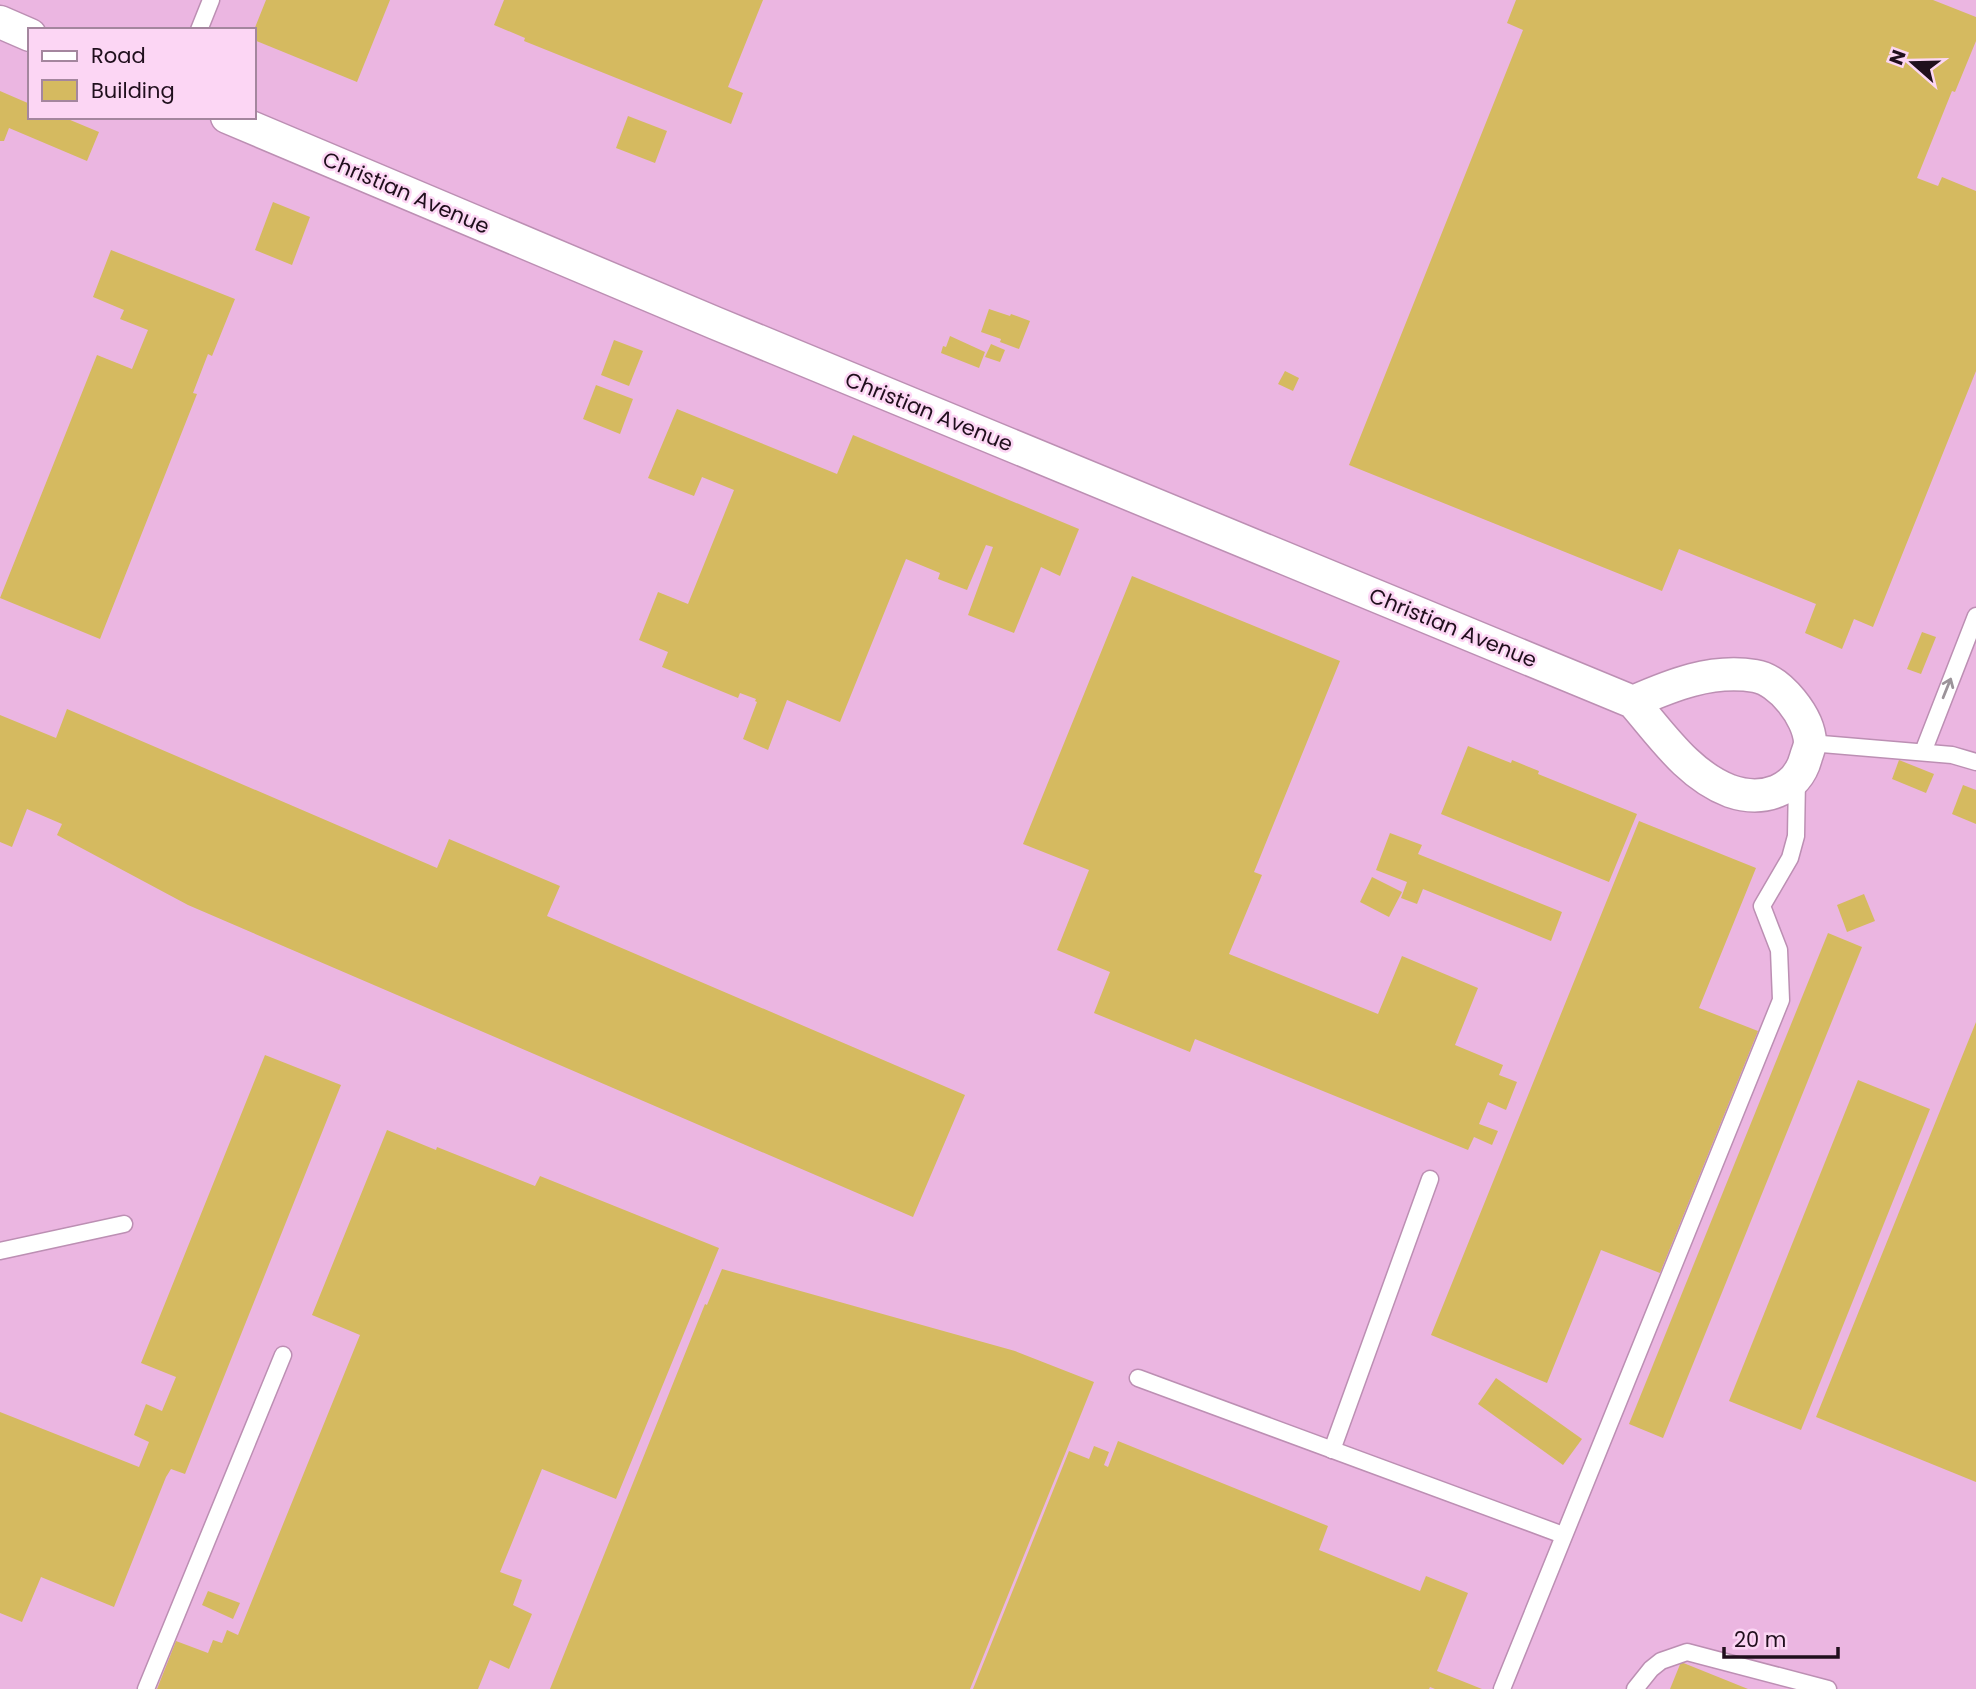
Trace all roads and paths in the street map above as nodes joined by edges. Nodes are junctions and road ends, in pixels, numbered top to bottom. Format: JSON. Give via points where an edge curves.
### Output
{"nodes":[{"id":1,"x":211,"y":0,"type":"edge"},
{"id":2,"x":0,"y":22,"type":"edge"},
{"id":3,"x":200,"y":28,"type":"edge"},
{"id":4,"x":28,"y":34,"type":"edge"},
{"id":5,"x":232,"y":119,"type":"edge"},
{"id":6,"x":1976,"y":616,"type":"edge"},
{"id":7,"x":1633,"y":702,"type":"junction"},
{"id":8,"x":1810,"y":743,"type":"junction"},
{"id":9,"x":1923,"y":752,"type":"junction"},
{"id":10,"x":1976,"y":762,"type":"edge"},
{"id":11,"x":1797,"y":779,"type":"junction"},
{"id":12,"x":1430,"y":1179,"type":"dead end"},
{"id":13,"x":124,"y":1224,"type":"dead end"},
{"id":14,"x":0,"y":1251,"type":"edge"},
{"id":15,"x":283,"y":1355,"type":"dead end"},
{"id":16,"x":1138,"y":1378,"type":"dead end"},
{"id":17,"x":1332,"y":1450,"type":"junction"},
{"id":18,"x":1563,"y":1535,"type":"junction"},
{"id":19,"x":146,"y":1689,"type":"edge"},
{"id":20,"x":1502,"y":1689,"type":"edge"},
{"id":21,"x":1635,"y":1689,"type":"edge"},
{"id":22,"x":1828,"y":1689,"type":"edge"}],
"edges":[{"from":1,"to":3,"type":"lane"},
{"from":2,"to":4,"type":"street"},
{"from":5,"to":7,"type":"street","name":"Christian Avenue"},
{"from":9,"to":6,"type":"lane","one_way":true},
{"from":7,"to":8,"type":"street","via":[[1692,679],[1757,676],[1771,681],[1789,697]]},
{"from":7,"to":11,"type":"street","name":"Christian Avenue","via":[[1676,753],[1714,783],[1750,796],[1783,791]]},
{"from":8,"to":9,"type":"lane"},
{"from":8,"to":11,"type":"street"},
{"from":9,"to":10,"type":"lane"},
{"from":11,"to":18,"type":"lane","via":[[1796,836],[1790,858],[1762,906],[1779,950],[1781,1000]]},
{"from":12,"to":17,"type":"lane"},
{"from":13,"to":14,"type":"lane"},
{"from":15,"to":19,"type":"lane"},
{"from":16,"to":17,"type":"lane"},
{"from":17,"to":18,"type":"lane"},
{"from":18,"to":20,"type":"lane"},
{"from":21,"to":22,"type":"lane","via":[[1661,1661],[1687,1652]]}]}
